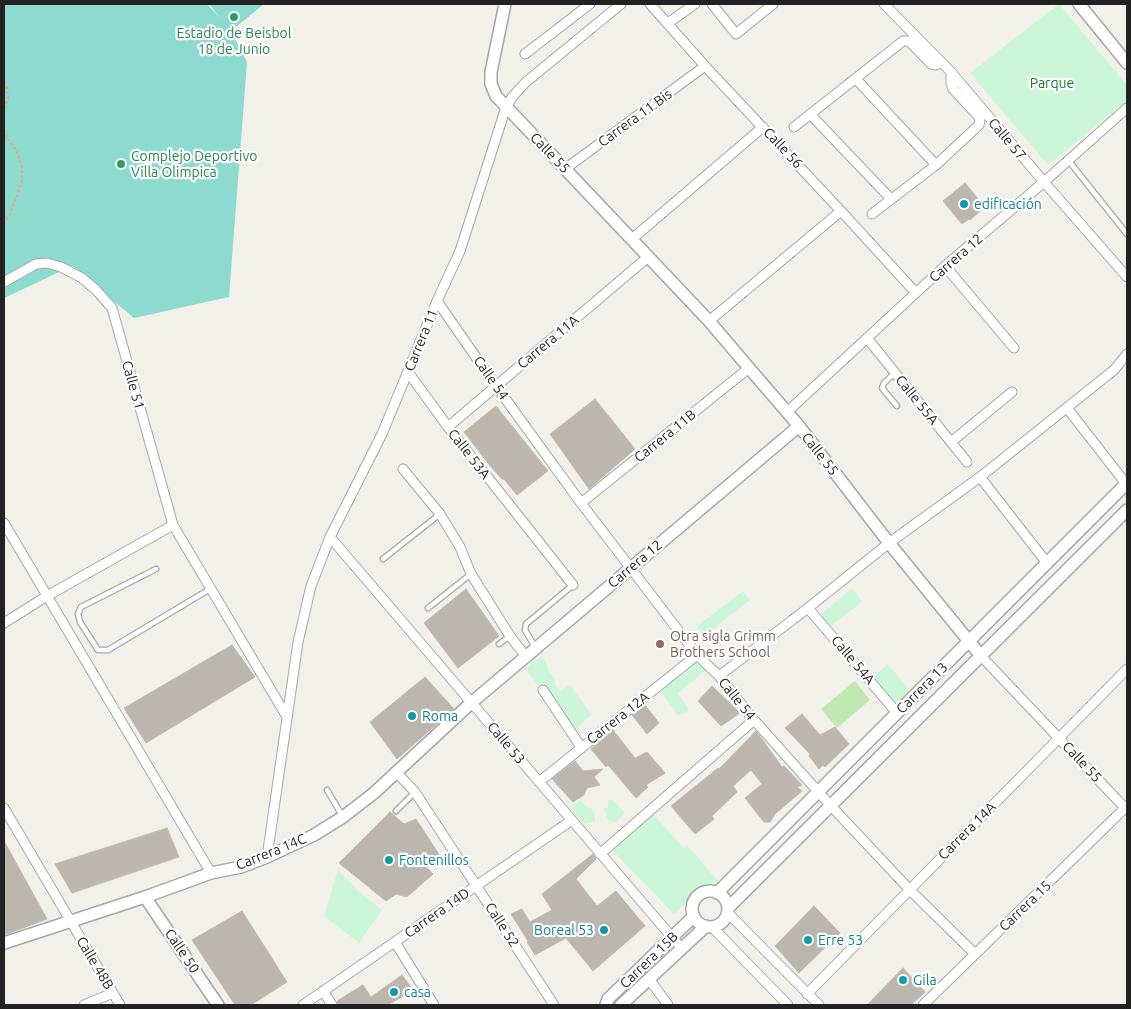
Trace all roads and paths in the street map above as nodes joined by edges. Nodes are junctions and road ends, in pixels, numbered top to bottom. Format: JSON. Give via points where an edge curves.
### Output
{"nodes":[{"id":1,"x":505,"y":4,"type":"edge"},
{"id":2,"x":590,"y":4,"type":"edge"},
{"id":3,"x":622,"y":4,"type":"edge"},
{"id":4,"x":650,"y":4,"type":"edge"},
{"id":5,"x":695,"y":4,"type":"edge"},
{"id":6,"x":712,"y":4,"type":"edge"},
{"id":7,"x":773,"y":4,"type":"edge"},
{"id":8,"x":884,"y":4,"type":"edge"},
{"id":9,"x":1079,"y":4,"type":"edge"},
{"id":10,"x":668,"y":23,"type":"junction"},
{"id":11,"x":525,"y":54,"type":"dead end"},
{"id":12,"x":942,"y":63,"type":"junction"},
{"id":13,"x":1127,"y":63,"type":"edge"},
{"id":14,"x":705,"y":66,"type":"junction"},
{"id":15,"x":951,"y":72,"type":"junction"},
{"id":16,"x":856,"y":79,"type":"junction"},
{"id":17,"x":4,"y":82,"type":"edge"},
{"id":18,"x":506,"y":107,"type":"junction"},
{"id":19,"x":1127,"y":108,"type":"edge"},
{"id":20,"x":810,"y":114,"type":"junction"},
{"id":21,"x":4,"y":121,"type":"edge"},
{"id":22,"x":4,"y":126,"type":"edge"},
{"id":23,"x":763,"y":127,"type":"junction"},
{"id":24,"x":794,"y":127,"type":"dead end"},
{"id":25,"x":1068,"y":160,"type":"junction"},
{"id":26,"x":936,"y":165,"type":"junction"},
{"id":27,"x":565,"y":169,"type":"junction"},
{"id":28,"x":1044,"y":182,"type":"junction"},
{"id":29,"x":891,"y":200,"type":"junction"},
{"id":30,"x":841,"y":211,"type":"junction"},
{"id":31,"x":872,"y":214,"type":"dead end"},
{"id":32,"x":4,"y":222,"type":"edge"},
{"id":33,"x":1127,"y":234,"type":"edge"},
{"id":34,"x":632,"y":240,"type":"junction"},
{"id":35,"x":648,"y":257,"type":"junction"},
{"id":36,"x":945,"y":266,"type":"junction"},
{"id":37,"x":1127,"y":277,"type":"edge"},
{"id":38,"x":4,"y":282,"type":"edge"},
{"id":39,"x":916,"y":293,"type":"junction"},
{"id":40,"x":437,"y":301,"type":"junction"},
{"id":41,"x":709,"y":321,"type":"junction"},
{"id":42,"x":866,"y":338,"type":"junction"},
{"id":43,"x":1014,"y":348,"type":"dead end"},
{"id":44,"x":1127,"y":354,"type":"edge"},
{"id":45,"x":749,"y":368,"type":"junction"},
{"id":46,"x":408,"y":372,"type":"junction"},
{"id":47,"x":895,"y":373,"type":"junction"},
{"id":48,"x":496,"y":386,"type":"junction"},
{"id":49,"x":1012,"y":392,"type":"dead end"},
{"id":50,"x":897,"y":406,"type":"dead end"},
{"id":51,"x":1067,"y":408,"type":"junction"},
{"id":52,"x":787,"y":412,"type":"junction"},
{"id":53,"x":799,"y":426,"type":"junction"},
{"id":54,"x":448,"y":427,"type":"junction"},
{"id":55,"x":951,"y":442,"type":"junction"},
{"id":56,"x":967,"y":462,"type":"dead end"},
{"id":57,"x":403,"y":469,"type":"dead end"},
{"id":58,"x":980,"y":477,"type":"junction"},
{"id":59,"x":1127,"y":484,"type":"edge"},
{"id":60,"x":581,"y":503,"type":"junction"},
{"id":61,"x":1127,"y":510,"type":"edge"},
{"id":62,"x":440,"y":514,"type":"junction"},
{"id":63,"x":4,"y":523,"type":"edge"},
{"id":64,"x":173,"y":525,"type":"junction"},
{"id":65,"x":330,"y":537,"type":"junction"},
{"id":66,"x":889,"y":543,"type":"junction"},
{"id":67,"x":383,"y":559,"type":"dead end"},
{"id":68,"x":1047,"y":563,"type":"junction"},
{"id":69,"x":631,"y":568,"type":"junction"},
{"id":70,"x":156,"y":569,"type":"dead end"},
{"id":71,"x":471,"y":574,"type":"junction"},
{"id":72,"x":573,"y":585,"type":"joint"},
{"id":73,"x":211,"y":589,"type":"junction"},
{"id":74,"x":46,"y":596,"type":"junction"},
{"id":75,"x":428,"y":608,"type":"dead end"},
{"id":76,"x":808,"y":608,"type":"junction"},
{"id":77,"x":4,"y":623,"type":"edge"},
{"id":78,"x":510,"y":636,"type":"junction"},
{"id":79,"x":969,"y":640,"type":"junction"},
{"id":80,"x":499,"y":644,"type":"dead end"},
{"id":81,"x":536,"y":648,"type":"junction"},
{"id":82,"x":697,"y":655,"type":"junction"},
{"id":83,"x":981,"y":656,"type":"junction"},
{"id":84,"x":526,"y":657,"type":"junction"},
{"id":85,"x":1127,"y":669,"type":"edge"},
{"id":86,"x":718,"y":676,"type":"junction"},
{"id":87,"x":544,"y":690,"type":"dead end"},
{"id":88,"x":471,"y":703,"type":"junction"},
{"id":89,"x":897,"y":713,"type":"junction"},
{"id":90,"x":287,"y":717,"type":"junction"},
{"id":91,"x":754,"y":720,"type":"junction"},
{"id":92,"x":1059,"y":738,"type":"junction"},
{"id":93,"x":581,"y":747,"type":"junction"},
{"id":94,"x":396,"y":772,"type":"junction"},
{"id":95,"x":539,"y":782,"type":"junction"},
{"id":96,"x":327,"y":790,"type":"dead end"},
{"id":97,"x":819,"y":791,"type":"junction"},
{"id":98,"x":415,"y":792,"type":"junction"},
{"id":99,"x":831,"y":806,"type":"junction"},
{"id":100,"x":1126,"y":807,"type":"edge"},
{"id":101,"x":4,"y":808,"type":"edge"},
{"id":102,"x":396,"y":811,"type":"dead end"},
{"id":103,"x":343,"y":817,"type":"junction"},
{"id":104,"x":572,"y":820,"type":"junction"},
{"id":105,"x":600,"y":854,"type":"junction"},
{"id":106,"x":267,"y":858,"type":"junction"},
{"id":107,"x":211,"y":873,"type":"junction"},
{"id":108,"x":477,"y":886,"type":"junction"},
{"id":109,"x":910,"y":890,"type":"junction"},
{"id":110,"x":717,"y":892,"type":"junction"},
{"id":111,"x":145,"y":897,"type":"junction"},
{"id":112,"x":727,"y":910,"type":"junction"},
{"id":113,"x":694,"y":916,"type":"junction"},
{"id":114,"x":70,"y":921,"type":"junction"},
{"id":115,"x":709,"y":926,"type":"junction"},
{"id":116,"x":672,"y":938,"type":"junction"},
{"id":117,"x":395,"y":942,"type":"junction"},
{"id":118,"x":4,"y":943,"type":"edge"},
{"id":119,"x":682,"y":949,"type":"junction"},
{"id":120,"x":975,"y":954,"type":"junction"},
{"id":121,"x":649,"y":979,"type":"junction"},
{"id":122,"x":323,"y":991,"type":"junction"},
{"id":123,"x":113,"y":993,"type":"junction"},
{"id":124,"x":808,"y":994,"type":"junction"},
{"id":125,"x":84,"y":1005,"type":"edge"},
{"id":126,"x":120,"y":1005,"type":"edge"},
{"id":127,"x":218,"y":1005,"type":"edge"},
{"id":128,"x":302,"y":1005,"type":"edge"},
{"id":129,"x":332,"y":1005,"type":"edge"},
{"id":130,"x":434,"y":1005,"type":"edge"},
{"id":131,"x":554,"y":1005,"type":"edge"},
{"id":132,"x":606,"y":1005,"type":"edge"},
{"id":133,"x":621,"y":1005,"type":"edge"},
{"id":134,"x":668,"y":1005,"type":"edge"},
{"id":135,"x":788,"y":1005,"type":"edge"},
{"id":136,"x":819,"y":1005,"type":"edge"},
{"id":137,"x":923,"y":1005,"type":"edge"}],
"edges":[{"from":1,"to":18,"type":"street","via":[[491,84]]},
{"from":2,"to":11,"type":"street"},
{"from":3,"to":18,"type":"street","name":"Carrera 11","via":[[526,82]]},
{"from":4,"to":10,"type":"street","name":"Calle 56"},
{"from":5,"to":10,"type":"street"},
{"from":6,"to":7,"type":"street","via":[[736,34]]},
{"from":8,"to":12,"type":"street","name":"Calle 57"},
{"from":9,"to":13,"type":"street"},
{"from":10,"to":14,"type":"street","name":"Calle 56"},
{"from":12,"to":15,"type":"street","name":"Calle 57"},
{"from":12,"to":16,"type":"street","via":[[931,64],[909,41],[903,41]]},
{"from":14,"to":23,"type":"street","name":"Calle 56"},
{"from":14,"to":27,"type":"street","name":"Carrera 11 Bis"},
{"from":15,"to":26,"type":"street","via":[[953,89],[980,120],[979,126]]},
{"from":15,"to":28,"type":"street","name":"Calle 57"},
{"from":16,"to":20,"type":"street"},
{"from":16,"to":26,"type":"street"},
{"from":17,"to":21,"type":"path","via":[[8,98]]},
{"from":18,"to":27,"type":"street","name":"Calle 55"},
{"from":18,"to":40,"type":"street","name":"Carrera 11","via":[[460,251]]},
{"from":19,"to":25,"type":"street","name":"Carrera 12"},
{"from":20,"to":24,"type":"street"},
{"from":20,"to":29,"type":"street"},
{"from":22,"to":32,"type":"path","via":[[4,135],[16,150],[22,167],[22,182],[9,217]]},
{"from":23,"to":30,"type":"street","name":"Calle 56"},
{"from":23,"to":34,"type":"street"},
{"from":25,"to":28,"type":"street","name":"Carrera 12"},
{"from":25,"to":33,"type":"lane"},
{"from":26,"to":29,"type":"street"},
{"from":27,"to":34,"type":"street","name":"Calle 55"},
{"from":28,"to":36,"type":"street","name":"Carrera 12"},
{"from":28,"to":37,"type":"street","name":"Calle 57"},
{"from":29,"to":31,"type":"street"},
{"from":30,"to":39,"type":"street","name":"Calle 56"},
{"from":30,"to":41,"type":"street"},
{"from":34,"to":35,"type":"street","name":"Calle 55"},
{"from":35,"to":41,"type":"street","name":"Calle 55"},
{"from":35,"to":48,"type":"street","name":"Carrera 11A"},
{"from":36,"to":39,"type":"street","name":"Carrera 12"},
{"from":36,"to":43,"type":"street"},
{"from":38,"to":64,"type":"street","name":"Calle 51","via":[[36,264],[47,263],[61,267],[89,284],[112,308]]},
{"from":39,"to":42,"type":"street","name":"Carrera 12"},
{"from":40,"to":46,"type":"street","name":"Carrera 11"},
{"from":40,"to":48,"type":"street","name":"Calle 54"},
{"from":41,"to":45,"type":"street","name":"Calle 55"},
{"from":42,"to":47,"type":"street","name":"Calle 55A"},
{"from":42,"to":52,"type":"street","name":"Carrera 12"},
{"from":44,"to":51,"type":"street","via":[[1114,370]]},
{"from":45,"to":52,"type":"street","name":"Calle 55"},
{"from":45,"to":60,"type":"street","name":"Carrera 11B"},
{"from":46,"to":54,"type":"street","name":"Calle 53A"},
{"from":46,"to":65,"type":"street","name":"Carrera 11","via":[[382,434]]},
{"from":47,"to":50,"type":"lane","via":[[882,388]]},
{"from":47,"to":55,"type":"street","name":"Calle 55A"},
{"from":48,"to":54,"type":"street","name":"Carrera 11A"},
{"from":48,"to":60,"type":"street","name":"Calle 54"},
{"from":49,"to":55,"type":"street"},
{"from":51,"to":58,"type":"street"},
{"from":51,"to":59,"type":"street"},
{"from":52,"to":53,"type":"street","name":"Calle 55"},
{"from":53,"to":66,"type":"street","name":"Calle 55"},
{"from":53,"to":69,"type":"street","name":"Carrera 12"},
{"from":54,"to":72,"type":"street","name":"Calle 53A"},
{"from":55,"to":56,"type":"street","name":"Calle 55A"},
{"from":57,"to":62,"type":"street"},
{"from":58,"to":66,"type":"street"},
{"from":58,"to":68,"type":"street"},
{"from":59,"to":68,"type":"street","name":"Carrera 13"},
{"from":60,"to":69,"type":"street","name":"Calle 54"},
{"from":61,"to":83,"type":"street","name":"Carrera 13"},
{"from":62,"to":67,"type":"lane"},
{"from":62,"to":71,"type":"street","via":[[460,547]]},
{"from":63,"to":74,"type":"street"},
{"from":64,"to":73,"type":"street","name":"Calle 51"},
{"from":64,"to":74,"type":"street"},
{"from":65,"to":88,"type":"street","name":"Calle 53"},
{"from":65,"to":90,"type":"street","name":"Carrera 11","via":[[311,586],[298,642]]},
{"from":66,"to":76,"type":"street"},
{"from":66,"to":79,"type":"street","name":"Calle 55"},
{"from":68,"to":79,"type":"street","name":"Carrera 13"},
{"from":69,"to":81,"type":"street","name":"Carrera 12"},
{"from":69,"to":82,"type":"street","name":"Calle 54"},
{"from":70,"to":73,"type":"lane","via":[[81,608],[78,614],[80,622],[98,650],[108,650]]},
{"from":71,"to":75,"type":"lane"},
{"from":71,"to":78,"type":"street"},
{"from":72,"to":81,"type":"lane","via":[[526,624],[525,630]]},
{"from":73,"to":90,"type":"street","name":"Calle 51"},
{"from":74,"to":77,"type":"street"},
{"from":74,"to":107,"type":"street"},
{"from":76,"to":86,"type":"street"},
{"from":76,"to":89,"type":"street","name":"Calle 54A"},
{"from":78,"to":80,"type":"lane"},
{"from":78,"to":84,"type":"street"},
{"from":79,"to":83,"type":"street","name":"Calle 55"},
{"from":79,"to":89,"type":"street","name":"Carrera 13"},
{"from":81,"to":84,"type":"street","name":"Carrera 12"},
{"from":82,"to":86,"type":"street","name":"Calle 54"},
{"from":82,"to":93,"type":"street","name":"Carrera 12A"},
{"from":83,"to":92,"type":"street","name":"Calle 55"},
{"from":83,"to":99,"type":"street","name":"Carrera 13"},
{"from":84,"to":88,"type":"street","name":"Carrera 12"},
{"from":85,"to":92,"type":"street","name":"Carrera 14A"},
{"from":86,"to":91,"type":"street","name":"Calle 54"},
{"from":87,"to":93,"type":"street"},
{"from":88,"to":94,"type":"street","name":"Carrera 14C"},
{"from":88,"to":95,"type":"street","name":"Calle 53"},
{"from":89,"to":97,"type":"street","name":"Carrera 13"},
{"from":90,"to":106,"type":"street","name":"Carrera 11"},
{"from":91,"to":97,"type":"street","name":"Calle 54"},
{"from":91,"to":105,"type":"street"},
{"from":92,"to":100,"type":"street","name":"Calle 55"},
{"from":92,"to":109,"type":"street","name":"Carrera 14A"},
{"from":93,"to":95,"type":"street","name":"Carrera 12A"},
{"from":94,"to":98,"type":"street","name":"Calle 52"},
{"from":94,"to":103,"type":"street","name":"Carrera 14C"},
{"from":95,"to":104,"type":"street","name":"Calle 53"},
{"from":96,"to":103,"type":"lane"},
{"from":97,"to":99,"type":"street","name":"Calle 54"},
{"from":97,"to":110,"type":"street","name":"Carrera 13"},
{"from":98,"to":102,"type":"lane"},
{"from":98,"to":108,"type":"street","name":"Calle 52"},
{"from":99,"to":109,"type":"street","name":"Calle 54"},
{"from":99,"to":112,"type":"street","name":"Carrera 13"},
{"from":100,"to":120,"type":"street","name":"Carrera 15"},
{"from":101,"to":114,"type":"street","name":"Calle 48B"},
{"from":103,"to":106,"type":"street","name":"Carrera 14C"},
{"from":104,"to":105,"type":"street","name":"Calle 53"},
{"from":104,"to":108,"type":"street","name":"Carrera 14D"},
{"from":105,"to":116,"type":"street","name":"Calle 53"},
{"from":106,"to":107,"type":"street","name":"Carrera 14C"},
{"from":107,"to":111,"type":"street","name":"Carrera 14C"},
{"from":108,"to":117,"type":"street","name":"Carrera 14D"},
{"from":108,"to":131,"type":"street","name":"Calle 52"},
{"from":109,"to":120,"type":"street","name":"Calle 54"},
{"from":109,"to":124,"type":"street","name":"Carrera 14A"},
{"from":110,"to":112,"type":"street","via":[[723,896]]},
{"from":110,"to":113,"type":"street","via":[[705,892],[695,899]]},
{"from":111,"to":114,"type":"street","name":"Carrera 14C"},
{"from":111,"to":127,"type":"street","name":"Calle 50"},
{"from":112,"to":115,"type":"street","via":[[722,922]]},
{"from":112,"to":124,"type":"street"},
{"from":113,"to":115,"type":"street","via":[[696,921]]},
{"from":113,"to":116,"type":"street","name":"Carrera 15B"},
{"from":114,"to":118,"type":"street","name":"Carrera 14C"},
{"from":114,"to":123,"type":"street","name":"Calle 48B"},
{"from":115,"to":119,"type":"street","name":"Carrera 15B"},
{"from":115,"to":135,"type":"street"},
{"from":116,"to":119,"type":"street","name":"Calle 53"},
{"from":116,"to":132,"type":"street","name":"Carrera 15B"},
{"from":117,"to":122,"type":"street","name":"Carrera 14D"},
{"from":117,"to":130,"type":"street"},
{"from":119,"to":121,"type":"street","name":"Carrera 15B"},
{"from":120,"to":137,"type":"street","name":"Carrera 15"},
{"from":121,"to":133,"type":"street","name":"Carrera 15B"},
{"from":121,"to":134,"type":"street"},
{"from":122,"to":128,"type":"street","name":"Carrera 14D"},
{"from":122,"to":129,"type":"street"},
{"from":123,"to":125,"type":"street"},
{"from":123,"to":126,"type":"street","name":"Calle 48B"},
{"from":124,"to":136,"type":"street"}]}
